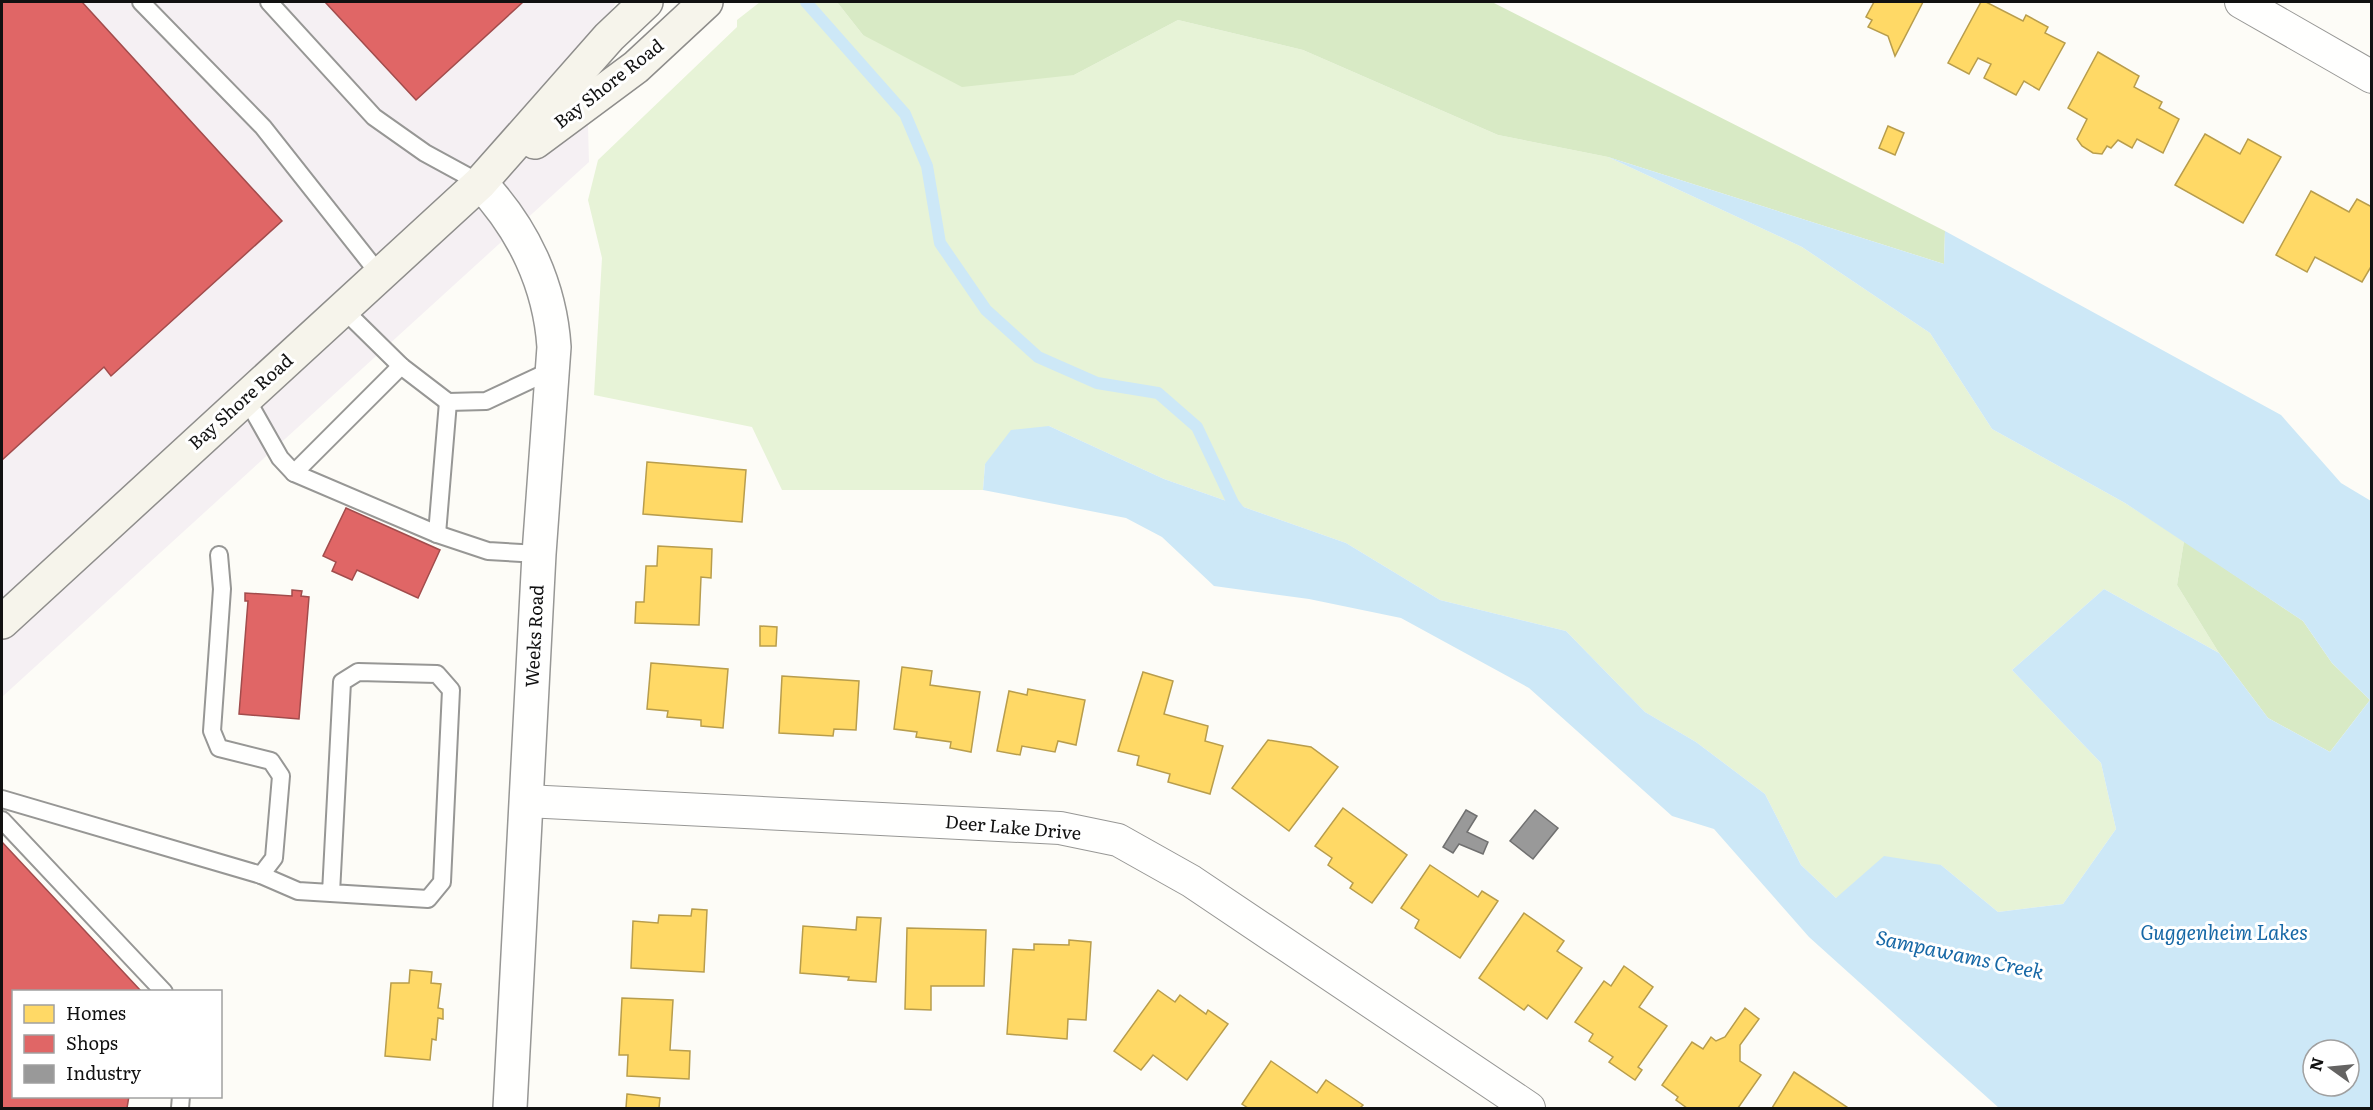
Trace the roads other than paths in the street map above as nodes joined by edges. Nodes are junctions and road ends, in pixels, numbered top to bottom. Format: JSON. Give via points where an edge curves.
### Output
{"nodes":[{"id":1,"x":141,"y":2,"type":"edge"},
{"id":2,"x":269,"y":2,"type":"edge"},
{"id":3,"x":646,"y":2,"type":"edge"},
{"id":4,"x":706,"y":2,"type":"edge"},
{"id":5,"x":2241,"y":2,"type":"edge"},
{"id":6,"x":2372,"y":76,"type":"edge"},
{"id":7,"x":480,"y":183,"type":"junction"},
{"id":8,"x":380,"y":275,"type":"junction"},
{"id":9,"x":343,"y":309,"type":"junction"},
{"id":10,"x":400,"y":366,"type":"junction"},
{"id":11,"x":552,"y":370,"type":"junction"},
{"id":12,"x":246,"y":398,"type":"junction"},
{"id":13,"x":448,"y":402,"type":"junction"},
{"id":14,"x":294,"y":473,"type":"junction"},
{"id":15,"x":437,"y":534,"type":"junction"},
{"id":16,"x":539,"y":554,"type":"junction"},
{"id":17,"x":219,"y":555,"type":"dead end"},
{"id":18,"x":2,"y":622,"type":"edge"},
{"id":19,"x":2,"y":799,"type":"edge"},
{"id":20,"x":526,"y":801,"type":"junction"},
{"id":21,"x":2,"y":820,"type":"edge"},
{"id":22,"x":261,"y":875,"type":"junction"},
{"id":23,"x":332,"y":893,"type":"junction"},
{"id":24,"x":162,"y":990,"type":"edge"},
{"id":25,"x":510,"y":1108,"type":"edge"},
{"id":26,"x":1528,"y":1108,"type":"edge"}],
"edges":[{"from":1,"to":8,"type":"lane","via":[[263,127]]},
{"from":2,"to":7,"type":"lane","via":[[374,117],[425,153]]},
{"from":3,"to":7,"type":"main road","name":"Bay Shore Road","via":[[609,37]]},
{"from":4,"to":7,"type":"main road","name":"Bay Shore Road","via":[[636,67]]},
{"from":5,"to":6,"type":"street"},
{"from":7,"to":8,"type":"main road","name":"Bay Shore Road"},
{"from":7,"to":11,"type":"street","name":"Weeks Road","via":[[509,216],[539,274],[553,326]]},
{"from":8,"to":9,"type":"main road","name":"Bay Shore Road"},
{"from":9,"to":10,"type":"lane"},
{"from":9,"to":12,"type":"main road","name":"Bay Shore Road"},
{"from":10,"to":13,"type":"lane"},
{"from":10,"to":14,"type":"lane"},
{"from":11,"to":13,"type":"lane","via":[[486,401]]},
{"from":11,"to":16,"type":"street","name":"Weeks Road"},
{"from":12,"to":14,"type":"lane","via":[[280,458]]},
{"from":12,"to":18,"type":"main road","name":"Bay Shore Road"},
{"from":13,"to":15,"type":"lane"},
{"from":14,"to":15,"type":"lane"},
{"from":15,"to":16,"type":"lane","via":[[488,551]]},
{"from":16,"to":20,"type":"street","name":"Weeks Road"},
{"from":17,"to":22,"type":"lane","via":[[222,589],[212,731],[219,748],[271,761],[281,776],[274,858]]},
{"from":19,"to":22,"type":"lane"},
{"from":20,"to":25,"type":"street","name":"Weeks Road"},
{"from":20,"to":26,"type":"street","name":"Deer Lake Drive","via":[[1060,828],[1118,840],[1191,881]]},
{"from":21,"to":24,"type":"lane"},
{"from":22,"to":23,"type":"lane","via":[[298,891]]},
{"from":23,"to":23,"type":"lane","via":[[428,899],[442,882],[451,690],[437,674],[358,672],[342,682]]}]}
